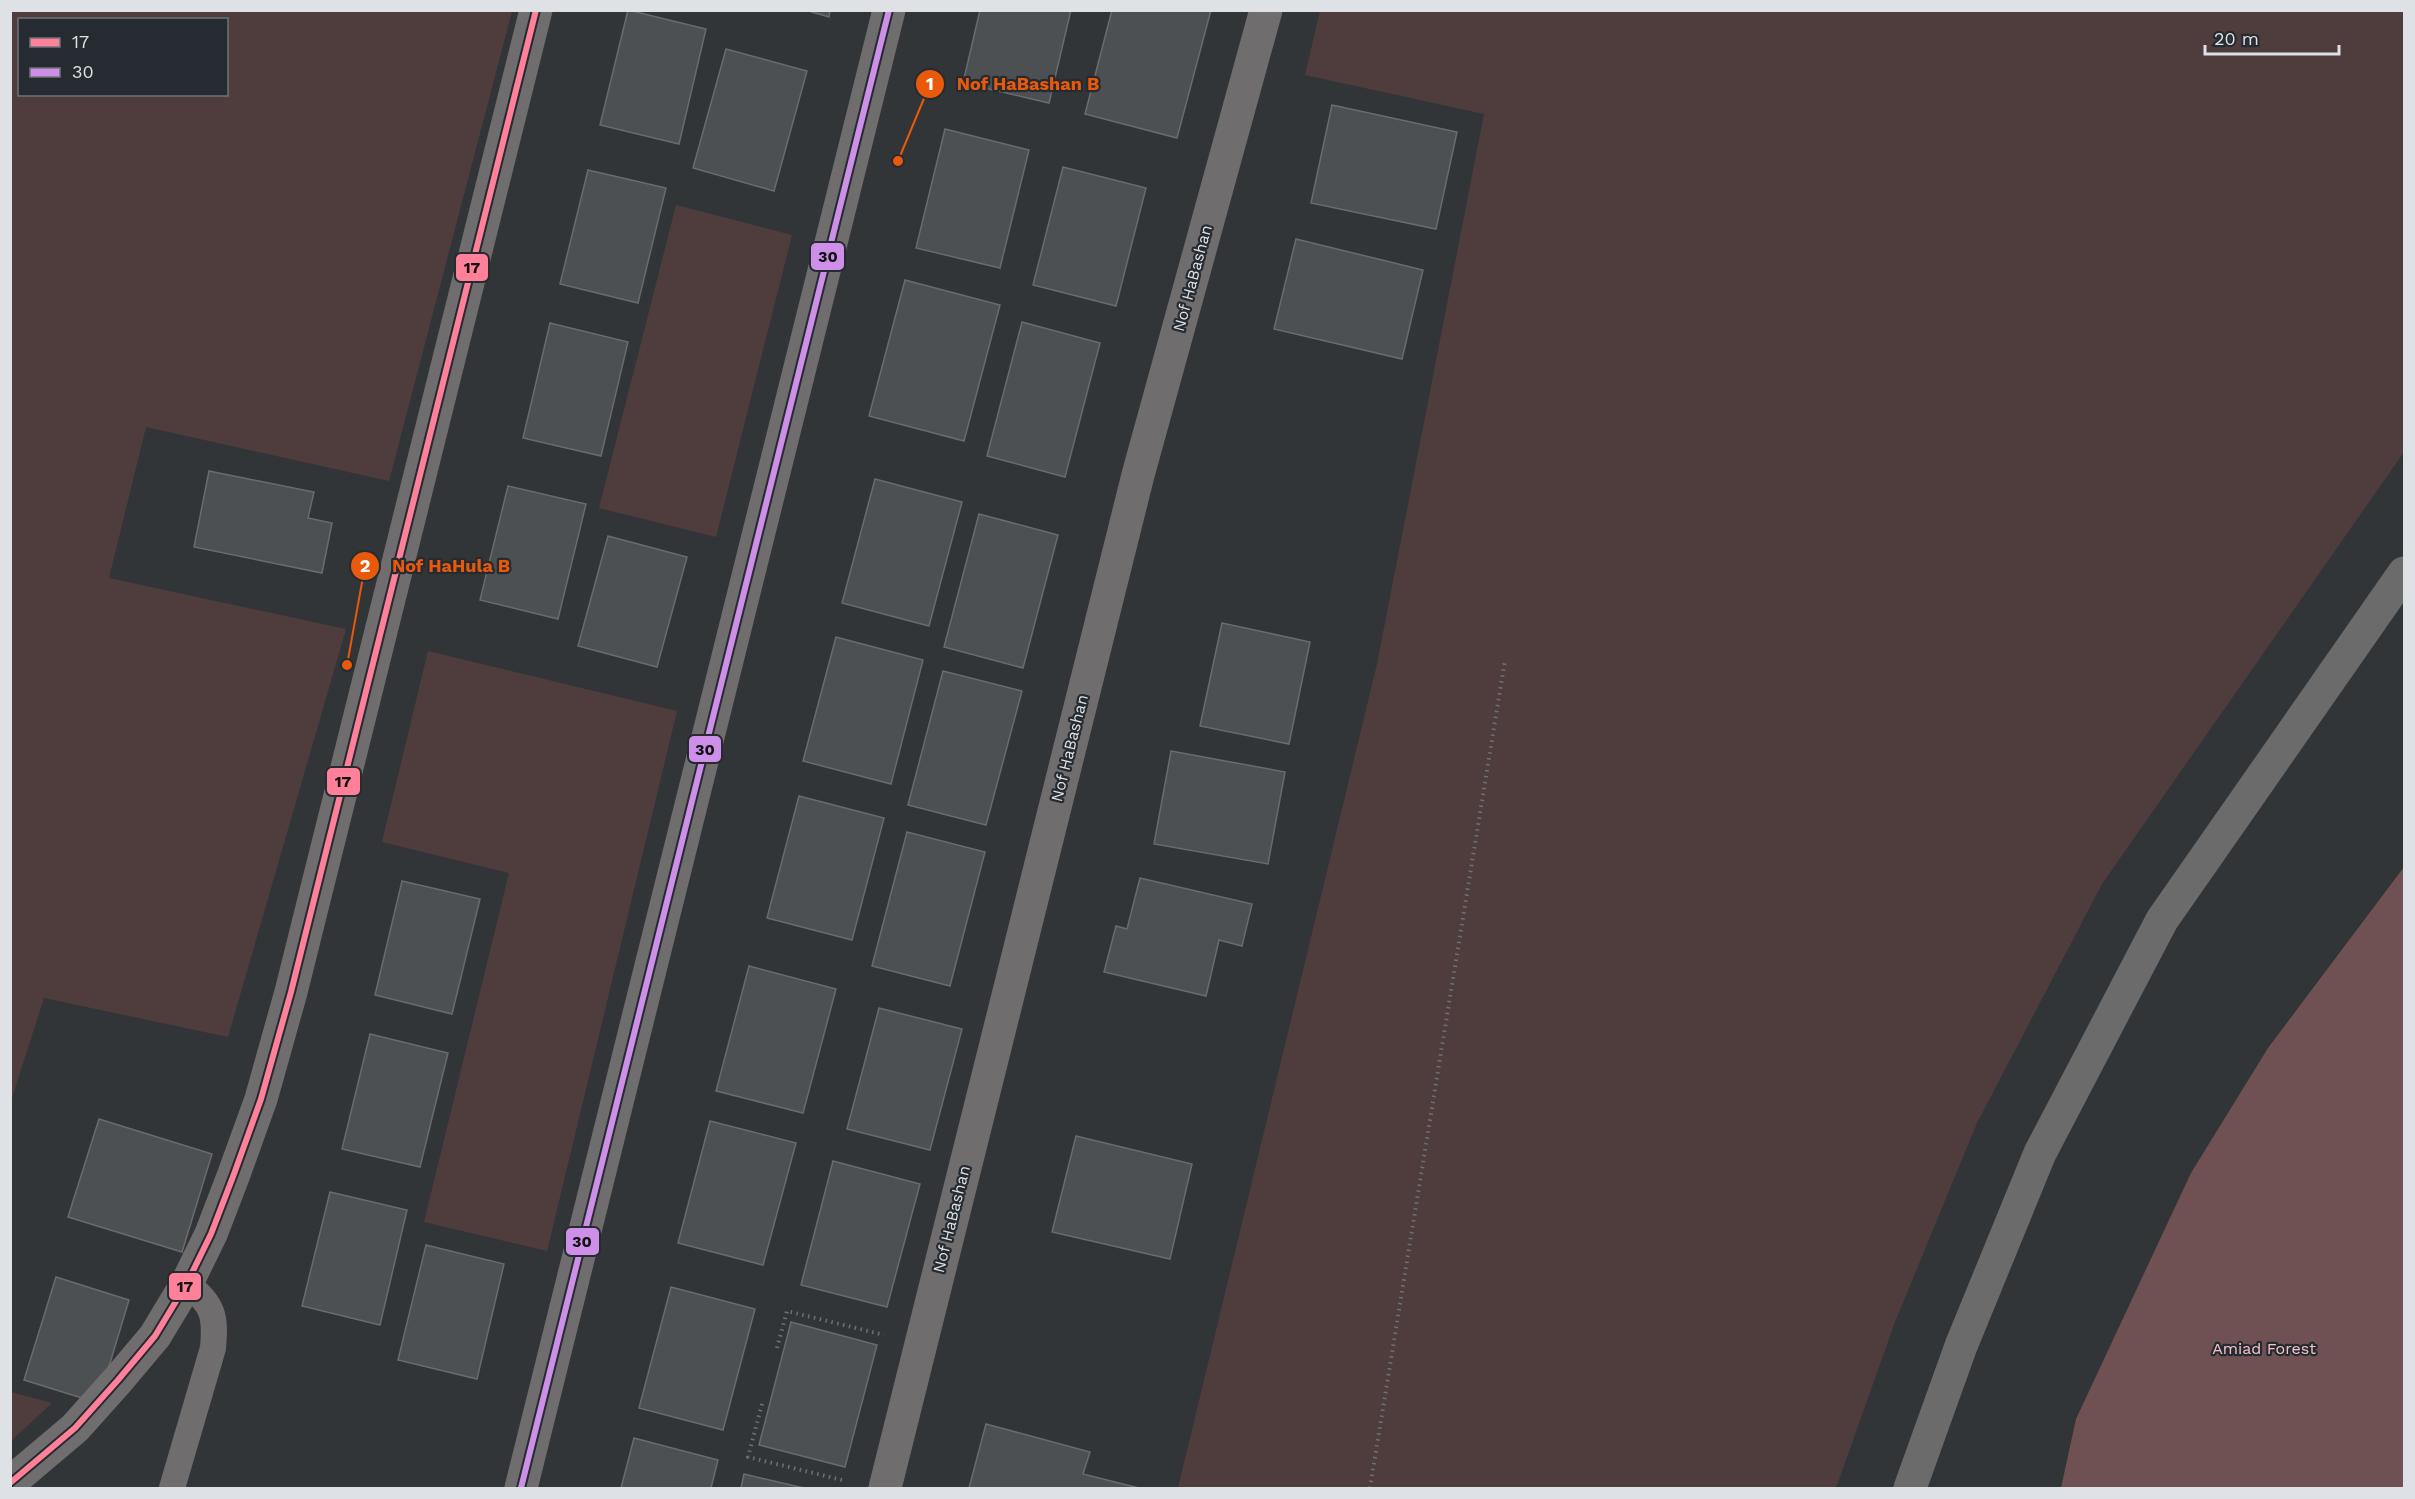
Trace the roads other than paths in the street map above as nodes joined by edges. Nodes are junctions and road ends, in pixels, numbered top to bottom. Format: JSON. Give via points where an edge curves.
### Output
{"nodes":[{"id":1,"x":536,"y":10,"type":"edge"},
{"id":2,"x":889,"y":10,"type":"edge"},
{"id":3,"x":1266,"y":10,"type":"edge"},
{"id":4,"x":2404,"y":573,"type":"edge"},
{"id":5,"x":187,"y":1283,"type":"junction"},
{"id":6,"x":10,"y":1483,"type":"edge"},
{"id":7,"x":172,"y":1488,"type":"edge"},
{"id":8,"x":521,"y":1488,"type":"edge"},
{"id":9,"x":885,"y":1488,"type":"edge"},
{"id":10,"x":1910,"y":1488,"type":"edge"}],
"edges":[{"from":1,"to":5,"type":"street","via":[[291,992],[238,1164]]},
{"from":2,"to":8,"type":"street"},
{"from":3,"to":9,"type":"street","name":"Nof HaBashan","via":[[1135,486]]},
{"from":4,"to":10,"type":"highway","via":[[2162,920],[2040,1153],[1961,1346]]},
{"from":5,"to":6,"type":"street","via":[[155,1336],[118,1380],[75,1428]]},
{"from":5,"to":7,"type":"lane","via":[[206,1303],[215,1324],[213,1348]]}]}
